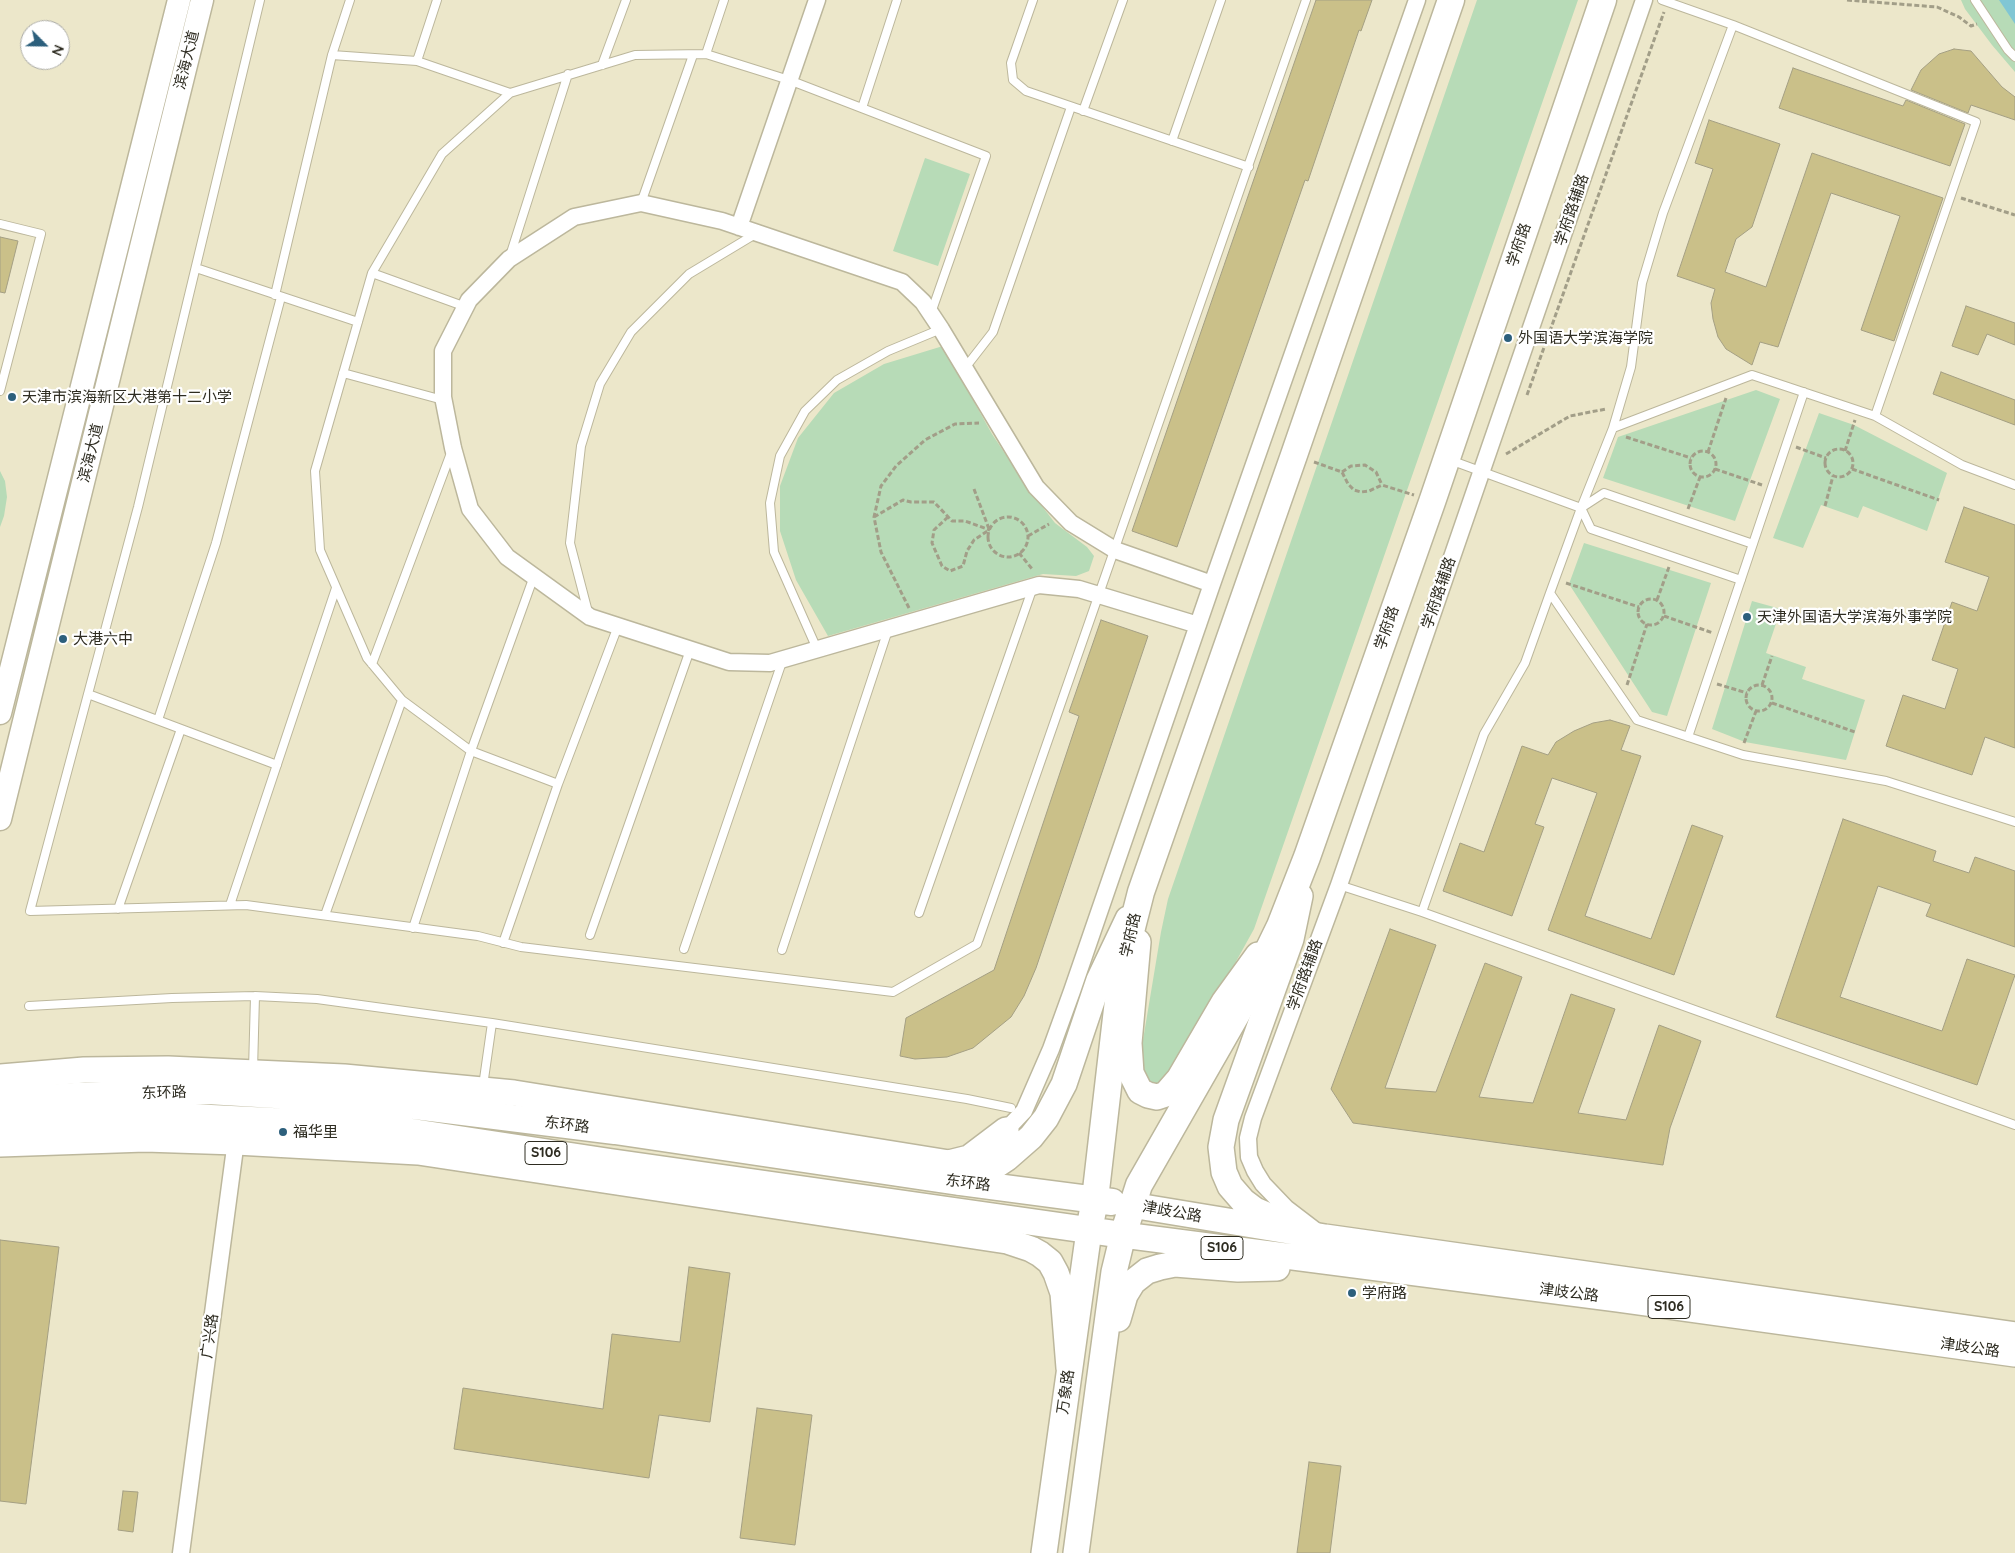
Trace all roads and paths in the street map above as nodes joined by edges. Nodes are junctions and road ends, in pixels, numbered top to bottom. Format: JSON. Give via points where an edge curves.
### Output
{"nodes":[{"id":1,"x":179,"y":0,"type":"edge"},
{"id":2,"x":202,"y":0,"type":"edge"},
{"id":3,"x":260,"y":0,"type":"edge"},
{"id":4,"x":350,"y":0,"type":"edge"},
{"id":5,"x":437,"y":0,"type":"edge"},
{"id":6,"x":626,"y":0,"type":"edge"},
{"id":7,"x":724,"y":0,"type":"edge"},
{"id":8,"x":817,"y":0,"type":"edge"},
{"id":9,"x":897,"y":0,"type":"edge"},
{"id":10,"x":1034,"y":0,"type":"edge"},
{"id":11,"x":1123,"y":0,"type":"edge"},
{"id":12,"x":1221,"y":0,"type":"edge"},
{"id":13,"x":1306,"y":0,"type":"edge"},
{"id":14,"x":1417,"y":0,"type":"edge"},
{"id":15,"x":1450,"y":0,"type":"edge"},
{"id":16,"x":1603,"y":0,"type":"edge"},
{"id":17,"x":1644,"y":0,"type":"edge"},
{"id":18,"x":1662,"y":0,"type":"edge"},
{"id":19,"x":1846,"y":0,"type":"edge"},
{"id":20,"x":1975,"y":0,"type":"edge"},
{"id":21,"x":1987,"y":19,"type":"junction"},
{"id":22,"x":1733,"y":25,"type":"junction"},
{"id":23,"x":706,"y":54,"type":"junction"},
{"id":24,"x":332,"y":55,"type":"junction"},
{"id":25,"x":693,"y":55,"type":"junction"},
{"id":26,"x":2015,"y":56,"type":"edge"},
{"id":27,"x":417,"y":61,"type":"junction"},
{"id":28,"x":602,"y":64,"type":"junction"},
{"id":29,"x":568,"y":74,"type":"junction"},
{"id":30,"x":789,"y":80,"type":"junction"},
{"id":31,"x":510,"y":93,"type":"junction"},
{"id":32,"x":1072,"y":107,"type":"junction"},
{"id":33,"x":862,"y":108,"type":"junction"},
{"id":34,"x":1083,"y":111,"type":"junction"},
{"id":35,"x":1172,"y":141,"type":"junction"},
{"id":36,"x":1249,"y":167,"type":"junction"},
{"id":37,"x":1951,"y":195,"type":"junction"},
{"id":38,"x":641,"y":203,"type":"junction"},
{"id":39,"x":2015,"y":214,"type":"edge"},
{"id":40,"x":0,"y":224,"type":"edge"},
{"id":41,"x":739,"y":227,"type":"junction"},
{"id":42,"x":758,"y":233,"type":"junction"},
{"id":43,"x":509,"y":259,"type":"junction"},
{"id":44,"x":196,"y":268,"type":"junction"},
{"id":45,"x":372,"y":273,"type":"junction"},
{"id":46,"x":278,"y":296,"type":"junction"},
{"id":47,"x":466,"y":307,"type":"junction"},
{"id":48,"x":931,"y":313,"type":"junction"},
{"id":49,"x":358,"y":322,"type":"junction"},
{"id":50,"x":942,"y":329,"type":"junction"},
{"id":51,"x":965,"y":368,"type":"junction"},
{"id":52,"x":343,"y":373,"type":"junction"},
{"id":53,"x":1730,"y":384,"type":"junction"},
{"id":54,"x":0,"y":391,"type":"edge"},
{"id":55,"x":1804,"y":392,"type":"junction"},
{"id":56,"x":444,"y":401,"type":"junction"},
{"id":57,"x":1619,"y":406,"type":"junction"},
{"id":58,"x":1858,"y":410,"type":"junction"},
{"id":59,"x":1875,"y":416,"type":"junction"},
{"id":60,"x":997,"y":421,"type":"junction"},
{"id":61,"x":1613,"y":428,"type":"junction"},
{"id":62,"x":1786,"y":444,"type":"junction"},
{"id":63,"x":453,"y":448,"type":"junction"},
{"id":64,"x":1845,"y":451,"type":"junction"},
{"id":65,"x":1708,"y":452,"type":"junction"},
{"id":66,"x":1506,"y":454,"type":"dead end"},
{"id":67,"x":1691,"y":458,"type":"junction"},
{"id":68,"x":1826,"y":458,"type":"junction"},
{"id":69,"x":1446,"y":459,"type":"junction"},
{"id":70,"x":1314,"y":462,"type":"dead end"},
{"id":71,"x":1715,"y":469,"type":"junction"},
{"id":72,"x":1852,"y":469,"type":"junction"},
{"id":73,"x":1481,"y":471,"type":"junction"},
{"id":74,"x":1342,"y":472,"type":"junction"},
{"id":75,"x":1833,"y":476,"type":"junction"},
{"id":76,"x":1700,"y":477,"type":"junction"},
{"id":77,"x":1382,"y":485,"type":"junction"},
{"id":78,"x":2015,"y":485,"type":"edge"},
{"id":79,"x":1772,"y":488,"type":"junction"},
{"id":80,"x":974,"y":489,"type":"dead end"},
{"id":81,"x":1414,"y":496,"type":"dead end"},
{"id":82,"x":1939,"y":500,"type":"dead end"},
{"id":83,"x":1825,"y":506,"type":"dead end"},
{"id":84,"x":1580,"y":508,"type":"junction"},
{"id":85,"x":1062,"y":513,"type":"junction"},
{"id":86,"x":874,"y":517,"type":"junction"},
{"id":87,"x":948,"y":517,"type":"junction"},
{"id":88,"x":1684,"y":520,"type":"junction"},
{"id":89,"x":990,"y":530,"type":"junction"},
{"id":90,"x":1028,"y":536,"type":"junction"},
{"id":91,"x":1753,"y":544,"type":"junction"},
{"id":92,"x":1115,"y":550,"type":"junction"},
{"id":93,"x":1672,"y":557,"type":"junction"},
{"id":94,"x":534,"y":576,"type":"junction"},
{"id":95,"x":1555,"y":579,"type":"junction"},
{"id":96,"x":1741,"y":580,"type":"junction"},
{"id":97,"x":1212,"y":584,"type":"junction"},
{"id":98,"x":1034,"y":587,"type":"junction"},
{"id":99,"x":336,"y":588,"type":"junction"},
{"id":100,"x":1550,"y":593,"type":"junction"},
{"id":101,"x":1099,"y":595,"type":"junction"},
{"id":102,"x":1658,"y":600,"type":"junction"},
{"id":103,"x":1639,"y":607,"type":"junction"},
{"id":104,"x":1664,"y":616,"type":"junction"},
{"id":105,"x":590,"y":617,"type":"junction"},
{"id":106,"x":916,"y":620,"type":"junction"},
{"id":107,"x":1647,"y":624,"type":"junction"},
{"id":108,"x":1198,"y":625,"type":"junction"},
{"id":109,"x":618,"y":626,"type":"junction"},
{"id":110,"x":889,"y":628,"type":"junction"},
{"id":111,"x":1722,"y":636,"type":"junction"},
{"id":112,"x":817,"y":649,"type":"junction"},
{"id":113,"x":690,"y":650,"type":"junction"},
{"id":114,"x":1772,"y":656,"type":"dead end"},
{"id":115,"x":783,"y":659,"type":"junction"},
{"id":116,"x":372,"y":664,"type":"junction"},
{"id":117,"x":1707,"y":681,"type":"junction"},
{"id":118,"x":1762,"y":685,"type":"junction"},
{"id":119,"x":1747,"y":693,"type":"junction"},
{"id":120,"x":88,"y":694,"type":"junction"},
{"id":121,"x":1622,"y":698,"type":"junction"},
{"id":122,"x":402,"y":700,"type":"junction"},
{"id":123,"x":1772,"y":703,"type":"junction"},
{"id":124,"x":1756,"y":711,"type":"junction"},
{"id":125,"x":0,"y":713,"type":"edge"},
{"id":126,"x":158,"y":720,"type":"junction"},
{"id":127,"x":180,"y":729,"type":"junction"},
{"id":128,"x":1855,"y":732,"type":"dead end"},
{"id":129,"x":1688,"y":737,"type":"junction"},
{"id":130,"x":471,"y":751,"type":"junction"},
{"id":131,"x":1740,"y":755,"type":"junction"},
{"id":132,"x":277,"y":765,"type":"junction"},
{"id":133,"x":558,"y":784,"type":"junction"},
{"id":134,"x":0,"y":819,"type":"edge"},
{"id":135,"x":2015,"y":822,"type":"edge"},
{"id":136,"x":1307,"y":857,"type":"junction"},
{"id":137,"x":1339,"y":885,"type":"junction"},
{"id":138,"x":1141,"y":892,"type":"junction"},
{"id":139,"x":230,"y":905,"type":"junction"},
{"id":140,"x":118,"y":909,"type":"junction"},
{"id":141,"x":1422,"y":912,"type":"junction"},
{"id":142,"x":919,"y":913,"type":"dead end"},
{"id":143,"x":325,"y":916,"type":"junction"},
{"id":144,"x":1280,"y":926,"type":"junction"},
{"id":145,"x":413,"y":928,"type":"junction"},
{"id":146,"x":590,"y":935,"type":"dead end"},
{"id":147,"x":503,"y":943,"type":"junction"},
{"id":148,"x":684,"y":948,"type":"dead end"},
{"id":149,"x":782,"y":950,"type":"dead end"},
{"id":150,"x":255,"y":996,"type":"junction"},
{"id":151,"x":29,"y":1006,"type":"dead end"},
{"id":152,"x":492,"y":1023,"type":"junction"},
{"id":153,"x":0,"y":1078,"type":"edge"},
{"id":154,"x":249,"y":1083,"type":"junction"},
{"id":155,"x":482,"y":1090,"type":"junction"},
{"id":156,"x":0,"y":1101,"type":"edge"},
{"id":157,"x":1008,"y":1119,"type":"junction"},
{"id":158,"x":0,"y":1123,"type":"edge"},
{"id":159,"x":2015,"y":1125,"type":"edge"},
{"id":160,"x":238,"y":1130,"type":"junction"},
{"id":161,"x":0,"y":1144,"type":"edge"},
{"id":162,"x":959,"y":1182,"type":"junction"},
{"id":163,"x":1095,"y":1199,"type":"junction"},
{"id":164,"x":1131,"y":1205,"type":"junction"},
{"id":165,"x":1089,"y":1231,"type":"junction"},
{"id":166,"x":1122,"y":1235,"type":"junction"},
{"id":167,"x":1324,"y":1250,"type":"junction"},
{"id":168,"x":2015,"y":1335,"type":"edge"},
{"id":169,"x":2015,"y":1354,"type":"edge"},
{"id":170,"x":1069,"y":1368,"type":"junction"},
{"id":171,"x":1099,"y":1379,"type":"junction"},
{"id":172,"x":181,"y":1553,"type":"edge"},
{"id":173,"x":1044,"y":1553,"type":"edge"},
{"id":174,"x":1076,"y":1553,"type":"edge"}],
"edges":[{"from":1,"to":125,"type":"main road","name":"滨海大道"},
{"from":2,"to":134,"type":"main road","name":"滨海大道"},
{"from":3,"to":44,"type":"lane"},
{"from":4,"to":24,"type":"lane"},
{"from":5,"to":27,"type":"lane"},
{"from":6,"to":28,"type":"lane"},
{"from":7,"to":23,"type":"lane"},
{"from":8,"to":30,"type":"street"},
{"from":9,"to":33,"type":"lane"},
{"from":10,"to":32,"type":"lane","via":[[1012,63],[1013,80],[1026,91]]},
{"from":11,"to":34,"type":"lane"},
{"from":12,"to":35,"type":"lane"},
{"from":13,"to":36,"type":"lane"},
{"from":14,"to":97,"type":"street"},
{"from":15,"to":138,"type":"highway","name":"学府路"},
{"from":16,"to":69,"type":"highway","name":"学府路"},
{"from":17,"to":73,"type":"street","name":"学府路辅路"},
{"from":18,"to":22,"type":"lane"},
{"from":19,"to":21,"type":"path","via":[[1937,7],[1971,26]]},
{"from":20,"to":21,"type":"lane"},
{"from":21,"to":26,"type":"lane"},
{"from":22,"to":37,"type":"lane","via":[[1976,122]]},
{"from":22,"to":57,"type":"lane","via":[[1642,282],[1631,367]]},
{"from":23,"to":25,"type":"lane"},
{"from":23,"to":30,"type":"lane"},
{"from":24,"to":27,"type":"lane"},
{"from":24,"to":46,"type":"lane"},
{"from":25,"to":28,"type":"lane","via":[[635,55]]},
{"from":25,"to":38,"type":"lane"},
{"from":27,"to":31,"type":"lane"},
{"from":28,"to":29,"type":"lane"},
{"from":29,"to":31,"type":"lane"},
{"from":29,"to":43,"type":"lane"},
{"from":30,"to":33,"type":"lane"},
{"from":30,"to":41,"type":"street"},
{"from":31,"to":45,"type":"lane","via":[[442,154]]},
{"from":32,"to":34,"type":"lane"},
{"from":32,"to":51,"type":"lane","via":[[993,332]]},
{"from":33,"to":48,"type":"lane","via":[[986,156]]},
{"from":34,"to":35,"type":"lane"},
{"from":35,"to":36,"type":"lane"},
{"from":36,"to":92,"type":"lane"},
{"from":37,"to":39,"type":"path"},
{"from":37,"to":59,"type":"lane"},
{"from":38,"to":41,"type":"street"},
{"from":38,"to":43,"type":"street","via":[[574,217]]},
{"from":40,"to":54,"type":"lane","via":[[41,234]]},
{"from":41,"to":42,"type":"street"},
{"from":42,"to":48,"type":"street","via":[[902,282]]},
{"from":42,"to":105,"type":"lane","via":[[689,274],[631,332],[600,384],[581,446],[570,543]]},
{"from":43,"to":47,"type":"street"},
{"from":44,"to":46,"type":"lane"},
{"from":44,"to":120,"type":"lane","via":[[138,507]]},
{"from":45,"to":47,"type":"lane"},
{"from":45,"to":49,"type":"lane"},
{"from":46,"to":49,"type":"lane"},
{"from":46,"to":126,"type":"lane","via":[[216,543]]},
{"from":47,"to":56,"type":"street","via":[[443,351]]},
{"from":48,"to":50,"type":"street"},
{"from":49,"to":52,"type":"lane"},
{"from":50,"to":51,"type":"street"},
{"from":50,"to":112,"type":"lane","via":[[888,351],[836,380],[805,411],[780,456],[770,503],[774,552]]},
{"from":51,"to":60,"type":"street"},
{"from":52,"to":56,"type":"lane"},
{"from":52,"to":99,"type":"lane","via":[[315,471],[320,550]]},
{"from":53,"to":55,"type":"lane","via":[[1752,375]]},
{"from":53,"to":61,"type":"lane"},
{"from":53,"to":65,"type":"path"},
{"from":55,"to":58,"type":"lane"},
{"from":55,"to":62,"type":"lane"},
{"from":56,"to":63,"type":"street"},
{"from":57,"to":61,"type":"lane"},
{"from":57,"to":66,"type":"path","via":[[1570,416]]},
{"from":58,"to":59,"type":"lane"},
{"from":58,"to":64,"type":"path"},
{"from":59,"to":78,"type":"lane","via":[[1962,465]]},
{"from":60,"to":85,"type":"street","via":[[1036,487]]},
{"from":60,"to":86,"type":"path","via":[[955,424],[926,440],[896,466],[881,486]]},
{"from":61,"to":67,"type":"path","via":[[1622,436]]},
{"from":61,"to":84,"type":"lane"},
{"from":62,"to":68,"type":"path"},
{"from":62,"to":79,"type":"lane"},
{"from":63,"to":94,"type":"street","via":[[470,509],[507,557]]},
{"from":63,"to":116,"type":"lane"},
{"from":64,"to":68,"type":"path","via":[[1833,451]]},
{"from":64,"to":72,"type":"path","via":[[1852,459]]},
{"from":65,"to":67,"type":"path","via":[[1700,451]]},
{"from":65,"to":71,"type":"path","via":[[1714,457]]},
{"from":67,"to":76,"type":"path","via":[[1690,468]]},
{"from":68,"to":75,"type":"path","via":[[1827,470]]},
{"from":69,"to":73,"type":"lane"},
{"from":69,"to":136,"type":"highway","name":"学府路"},
{"from":70,"to":74,"type":"path"},
{"from":71,"to":76,"type":"path","via":[[1709,476]]},
{"from":71,"to":79,"type":"path"},
{"from":72,"to":75,"type":"path","via":[[1842,477]]},
{"from":72,"to":82,"type":"path"},
{"from":73,"to":84,"type":"lane"},
{"from":73,"to":137,"type":"street","name":"学府路辅路"},
{"from":74,"to":77,"type":"path","via":[[1354,490],[1369,491]]},
{"from":74,"to":77,"type":"path","via":[[1351,466],[1365,465],[1376,472]]},
{"from":75,"to":83,"type":"path"},
{"from":76,"to":88,"type":"path"},
{"from":77,"to":81,"type":"path"},
{"from":79,"to":91,"type":"lane"},
{"from":80,"to":89,"type":"path"},
{"from":84,"to":88,"type":"lane","via":[[1604,493]]},
{"from":84,"to":93,"type":"lane","via":[[1591,529]]},
{"from":84,"to":95,"type":"lane"},
{"from":85,"to":90,"type":"path"},
{"from":85,"to":92,"type":"street","via":[[1071,523]]},
{"from":86,"to":87,"type":"path","via":[[903,500],[934,502]]},
{"from":86,"to":106,"type":"path","via":[[881,552]]},
{"from":87,"to":89,"type":"path","via":[[952,522],[965,521]]},
{"from":87,"to":89,"type":"path","via":[[934,530],[932,543],[942,566],[950,571],[963,566],[974,540]]},
{"from":88,"to":91,"type":"lane"},
{"from":89,"to":90,"type":"path","via":[[998,519],[1011,517],[1023,524]]},
{"from":89,"to":90,"type":"path","via":[[991,548],[1007,556],[1014,556],[1024,549]]},
{"from":91,"to":96,"type":"lane"},
{"from":92,"to":97,"type":"street"},
{"from":92,"to":101,"type":"lane"},
{"from":93,"to":96,"type":"lane"},
{"from":93,"to":102,"type":"path"},
{"from":94,"to":105,"type":"street"},
{"from":94,"to":130,"type":"lane"},
{"from":95,"to":100,"type":"lane"},
{"from":95,"to":103,"type":"path"},
{"from":96,"to":111,"type":"lane"},
{"from":97,"to":108,"type":"street"},
{"from":98,"to":101,"type":"street","via":[[1078,589]]},
{"from":98,"to":106,"type":"street"},
{"from":98,"to":142,"type":"lane"},
{"from":99,"to":116,"type":"lane"},
{"from":99,"to":132,"type":"lane"},
{"from":100,"to":121,"type":"lane"},
{"from":100,"to":141,"type":"lane","via":[[1525,662],[1484,734]]},
{"from":101,"to":108,"type":"street"},
{"from":101,"to":147,"type":"lane","via":[[978,944],[893,992]]},
{"from":102,"to":103,"type":"path","via":[[1649,599]]},
{"from":102,"to":104,"type":"path"},
{"from":103,"to":107,"type":"path","via":[[1639,615]]},
{"from":104,"to":107,"type":"path","via":[[1655,624]]},
{"from":104,"to":111,"type":"path"},
{"from":105,"to":109,"type":"street"},
{"from":106,"to":110,"type":"street"},
{"from":107,"to":121,"type":"path"},
{"from":108,"to":157,"type":"street","via":[[1051,1049],[1024,1111]]},
{"from":109,"to":113,"type":"street"},
{"from":109,"to":133,"type":"lane"},
{"from":110,"to":112,"type":"street"},
{"from":110,"to":149,"type":"lane"},
{"from":111,"to":117,"type":"lane"},
{"from":112,"to":115,"type":"street"},
{"from":113,"to":115,"type":"street","via":[[729,662],[770,663]]},
{"from":113,"to":146,"type":"lane"},
{"from":114,"to":118,"type":"path"},
{"from":115,"to":148,"type":"lane"},
{"from":116,"to":122,"type":"lane"},
{"from":117,"to":119,"type":"path"},
{"from":117,"to":129,"type":"lane"},
{"from":118,"to":119,"type":"path","via":[[1753,686]]},
{"from":118,"to":123,"type":"path","via":[[1772,693]]},
{"from":119,"to":124,"type":"path","via":[[1746,702]]},
{"from":120,"to":126,"type":"lane"},
{"from":120,"to":140,"type":"lane","via":[[30,912]]},
{"from":121,"to":129,"type":"lane","via":[[1637,720]]},
{"from":122,"to":130,"type":"lane"},
{"from":122,"to":143,"type":"lane"},
{"from":123,"to":124,"type":"path","via":[[1765,711]]},
{"from":123,"to":128,"type":"path"},
{"from":124,"to":131,"type":"path"},
{"from":126,"to":127,"type":"lane"},
{"from":127,"to":132,"type":"lane"},
{"from":127,"to":140,"type":"lane"},
{"from":129,"to":131,"type":"lane"},
{"from":130,"to":133,"type":"lane"},
{"from":130,"to":145,"type":"lane"},
{"from":131,"to":135,"type":"lane","via":[[1886,781]]},
{"from":132,"to":139,"type":"lane"},
{"from":133,"to":147,"type":"lane"},
{"from":136,"to":144,"type":"highway","name":"学府路"},
{"from":136,"to":167,"type":"main road","via":[[1291,939],[1223,1131],[1221,1161],[1230,1186],[1243,1201]]},
{"from":137,"to":141,"type":"lane"},
{"from":137,"to":167,"type":"street","name":"学府路辅路","via":[[1248,1138],[1249,1158],[1263,1184]]},
{"from":138,"to":144,"type":"main road","via":[[1129,1043],[1131,1073],[1140,1091],[1156,1097],[1172,1089],[1224,1002]]},
{"from":138,"to":162,"type":"main road","via":[[1099,980],[1064,1084],[1046,1118],[1032,1137],[1008,1158]]},
{"from":138,"to":163,"type":"highway","name":"学府路","via":[[1119,992]]},
{"from":139,"to":140,"type":"lane"},
{"from":139,"to":143,"type":"lane"},
{"from":141,"to":159,"type":"lane"},
{"from":143,"to":145,"type":"lane"},
{"from":144,"to":164,"type":"highway","name":"学府路","via":[[1250,992],[1148,1168]]},
{"from":145,"to":147,"type":"lane","via":[[478,936]]},
{"from":150,"to":151,"type":"lane"},
{"from":150,"to":152,"type":"lane","via":[[317,999]]},
{"from":150,"to":154,"type":"lane"},
{"from":152,"to":155,"type":"lane"},
{"from":152,"to":157,"type":"lane","via":[[957,1097]]},
{"from":153,"to":154,"type":"main road","via":[[84,1070],[159,1069]]},
{"from":154,"to":155,"type":"main road","via":[[344,1077]]},
{"from":154,"to":156,"type":"highway","name":"东环路","number":"S106","via":[[198,1091]]},
{"from":154,"to":162,"type":"highway","name":"东环路","number":"S106","via":[[615,1131]]},
{"from":155,"to":157,"type":"main road","via":[[949,1163],[969,1158]]},
{"from":158,"to":160,"type":"highway","name":"东环路","number":"S106","via":[[99,1117],[180,1117]]},
{"from":160,"to":161,"type":"main road","via":[[145,1140]]},
{"from":160,"to":165,"type":"highway","name":"东环路","number":"S106","via":[[372,1126]]},
{"from":160,"to":170,"type":"main road","via":[[418,1152],[1007,1241],[1040,1254],[1056,1272],[1062,1293]]},
{"from":160,"to":172,"type":"street","name":"广兴路"},
{"from":162,"to":163,"type":"highway","name":"东环路","number":"S106"},
{"from":163,"to":164,"type":"highway","name":"东环路","number":"S106"},
{"from":163,"to":165,"type":"highway","name":"学府路"},
{"from":164,"to":166,"type":"highway","name":"学府路"},
{"from":164,"to":167,"type":"main road","name":"津歧公路","number":"S106"},
{"from":165,"to":166,"type":"highway","name":"东环路","number":"S106"},
{"from":165,"to":170,"type":"main road","name":"万象路"},
{"from":166,"to":167,"type":"main road","name":"津歧公路","number":"S106"},
{"from":166,"to":171,"type":"main road","name":"万象路"},
{"from":167,"to":168,"type":"main road","name":"津歧公路","number":"S106"},
{"from":167,"to":169,"type":"main road","name":"津歧公路","number":"S106","via":[[1618,1299]]},
{"from":167,"to":171,"type":"main road","via":[[1265,1269],[1175,1264],[1148,1271],[1133,1282],[1125,1295]]},
{"from":170,"to":173,"type":"main road","name":"万象路"},
{"from":171,"to":174,"type":"main road","name":"万象路"}]}
